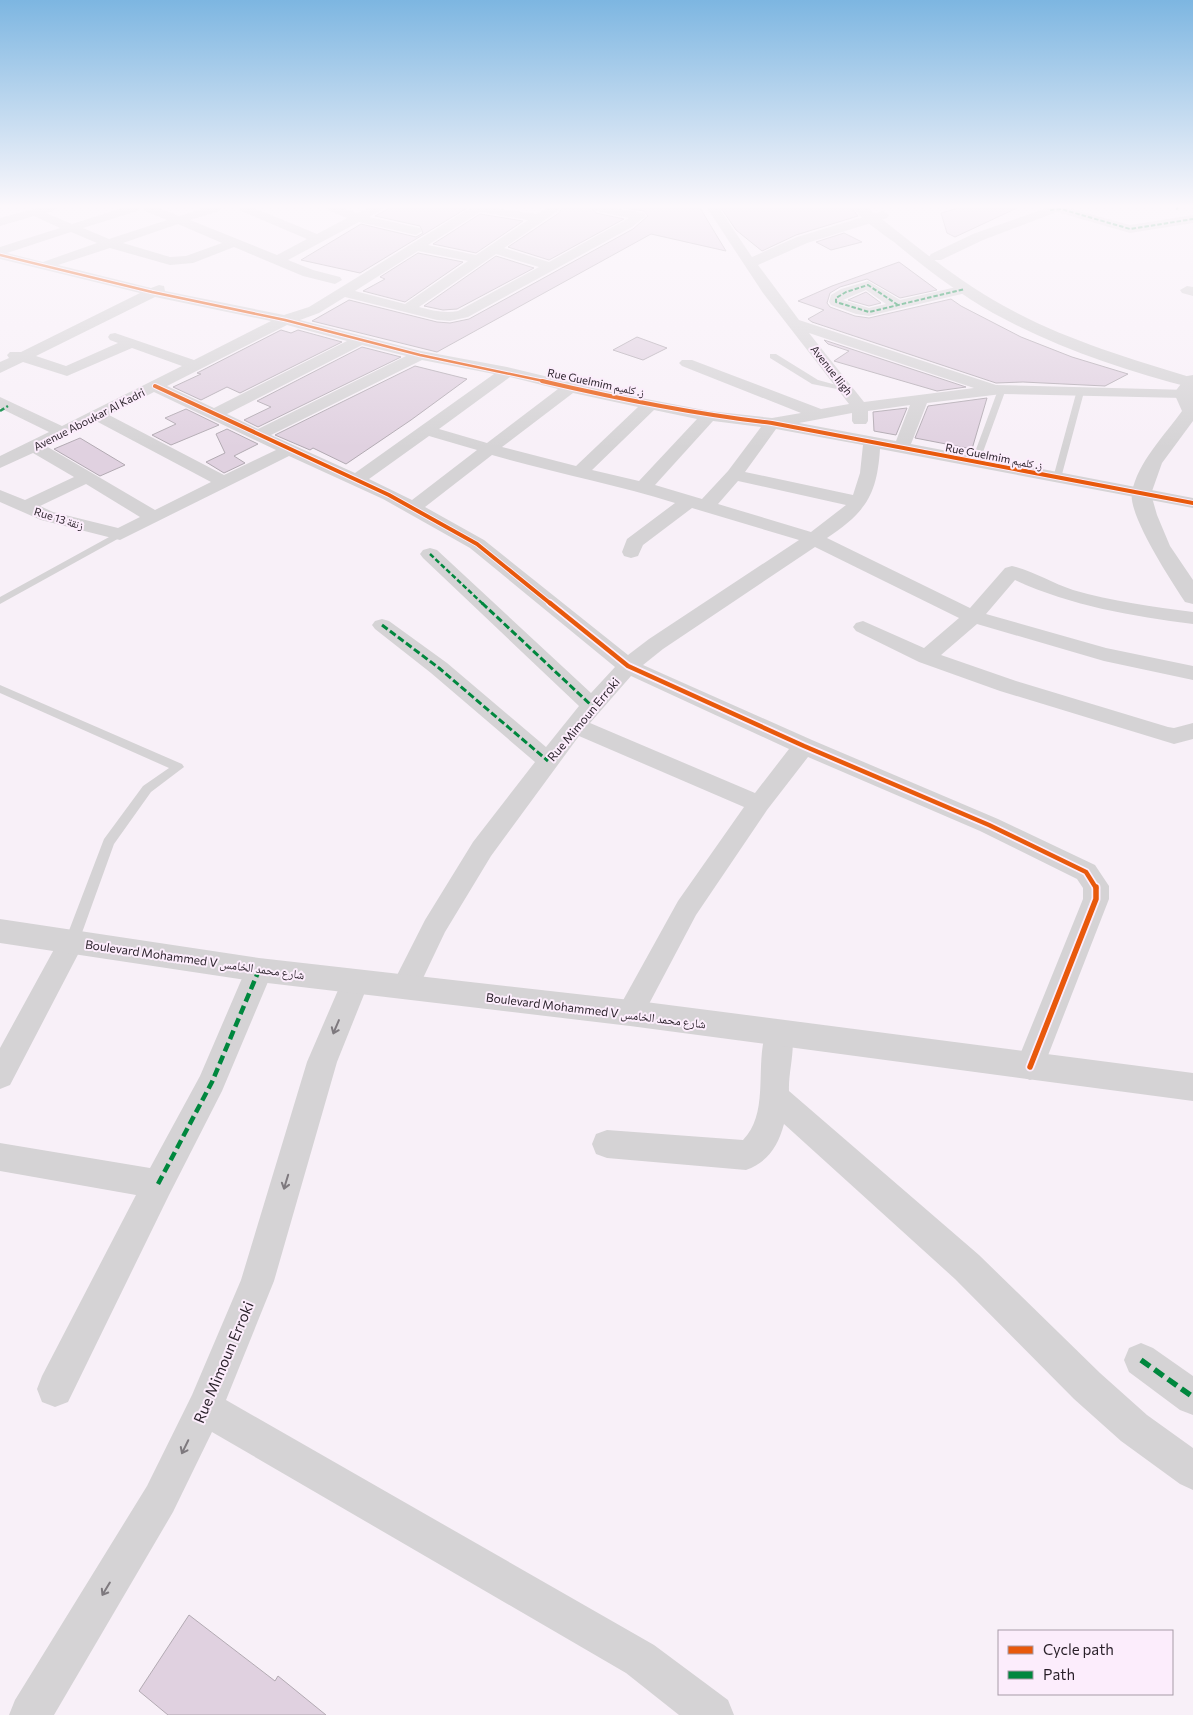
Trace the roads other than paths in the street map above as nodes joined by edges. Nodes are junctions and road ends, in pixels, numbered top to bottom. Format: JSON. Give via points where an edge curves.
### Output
{"nodes":[{"id":1,"x":135,"y":288,"type":"edge"},
{"id":2,"x":162,"y":288,"type":"edge"},
{"id":3,"x":323,"y":288,"type":"edge"},
{"id":4,"x":334,"y":288,"type":"edge"},
{"id":5,"x":356,"y":288,"type":"edge"},
{"id":6,"x":436,"y":288,"type":"edge"},
{"id":7,"x":509,"y":288,"type":"edge"},
{"id":8,"x":767,"y":288,"type":"edge"},
{"id":9,"x":965,"y":288,"type":"joint"},
{"id":10,"x":979,"y":288,"type":"edge"},
{"id":11,"x":211,"y":290,"type":"dead end"},
{"id":12,"x":318,"y":290,"type":"dead end"},
{"id":13,"x":152,"y":292,"type":"junction"},
{"id":14,"x":302,"y":300,"type":"dead end"},
{"id":15,"x":898,"y":305,"type":"dead end"},
{"id":16,"x":217,"y":306,"type":"junction"},
{"id":17,"x":408,"y":308,"type":"junction"},
{"id":18,"x":285,"y":320,"type":"junction"},
{"id":19,"x":795,"y":323,"type":"junction"},
{"id":20,"x":86,"y":326,"type":"junction"},
{"id":21,"x":360,"y":340,"type":"junction"},
{"id":22,"x":131,"y":343,"type":"junction"},
{"id":23,"x":0,"y":350,"type":"edge"},
{"id":24,"x":420,"y":355,"type":"junction"},
{"id":25,"x":772,"y":356,"type":"dead end"},
{"id":26,"x":21,"y":357,"type":"junction"},
{"id":27,"x":687,"y":363,"type":"dead end"},
{"id":28,"x":195,"y":365,"type":"junction"},
{"id":29,"x":0,"y":368,"type":"edge"},
{"id":30,"x":508,"y":372,"type":"junction"},
{"id":31,"x":155,"y":386,"type":"junction"},
{"id":32,"x":570,"y":387,"type":"junction"},
{"id":33,"x":847,"y":389,"type":"junction"},
{"id":34,"x":999,"y":390,"type":"junction"},
{"id":35,"x":1191,"y":390,"type":"edge"},
{"id":36,"x":1080,"y":392,"type":"junction"},
{"id":37,"x":921,"y":398,"type":"junction"},
{"id":38,"x":651,"y":404,"type":"junction"},
{"id":39,"x":3,"y":406,"type":"edge"},
{"id":40,"x":860,"y":407,"type":"junction"},
{"id":41,"x":215,"y":414,"type":"junction"},
{"id":42,"x":819,"y":414,"type":"junction"},
{"id":43,"x":97,"y":415,"type":"junction"},
{"id":44,"x":709,"y":416,"type":"junction"},
{"id":45,"x":772,"y":424,"type":"junction"},
{"id":46,"x":425,"y":430,"type":"junction"},
{"id":47,"x":62,"y":432,"type":"junction"},
{"id":48,"x":259,"y":435,"type":"junction"},
{"id":49,"x":866,"y":442,"type":"junction"},
{"id":50,"x":34,"y":446,"type":"junction"},
{"id":51,"x":491,"y":449,"type":"junction"},
{"id":52,"x":901,"y":449,"type":"junction"},
{"id":53,"x":289,"y":450,"type":"junction"},
{"id":54,"x":0,"y":463,"type":"edge"},
{"id":55,"x":975,"y":463,"type":"junction"},
{"id":56,"x":580,"y":472,"type":"junction"},
{"id":57,"x":734,"y":475,"type":"junction"},
{"id":58,"x":85,"y":478,"type":"junction"},
{"id":59,"x":1057,"y":478,"type":"junction"},
{"id":60,"x":357,"y":480,"type":"junction"},
{"id":61,"x":224,"y":482,"type":"junction"},
{"id":62,"x":643,"y":487,"type":"junction"},
{"id":63,"x":1141,"y":494,"type":"junction"},
{"id":64,"x":2,"y":498,"type":"edge"},
{"id":65,"x":859,"y":502,"type":"junction"},
{"id":66,"x":697,"y":503,"type":"junction"},
{"id":67,"x":1193,"y":503,"type":"edge"},
{"id":68,"x":24,"y":507,"type":"junction"},
{"id":69,"x":414,"y":507,"type":"junction"},
{"id":70,"x":154,"y":517,"type":"junction"},
{"id":71,"x":120,"y":534,"type":"junction"},
{"id":72,"x":814,"y":539,"type":"junction"},
{"id":73,"x":631,"y":552,"type":"dead end"},
{"id":74,"x":430,"y":554,"type":"dead end"},
{"id":75,"x":1193,"y":597,"type":"edge"},
{"id":76,"x":0,"y":601,"type":"edge"},
{"id":77,"x":973,"y":616,"type":"junction"},
{"id":78,"x":1193,"y":618,"type":"edge"},
{"id":79,"x":382,"y":625,"type":"dead end"},
{"id":80,"x":863,"y":627,"type":"dead end"},
{"id":81,"x":926,"y":658,"type":"junction"},
{"id":82,"x":628,"y":666,"type":"junction"},
{"id":83,"x":1193,"y":673,"type":"edge"},
{"id":84,"x":0,"y":689,"type":"edge"},
{"id":85,"x":592,"y":706,"type":"junction"},
{"id":86,"x":575,"y":726,"type":"junction"},
{"id":87,"x":1193,"y":731,"type":"edge"},
{"id":88,"x":804,"y":746,"type":"junction"},
{"id":89,"x":548,"y":761,"type":"junction"},
{"id":90,"x":759,"y":804,"type":"junction"},
{"id":91,"x":0,"y":931,"type":"edge"},
{"id":92,"x":72,"y":941,"type":"junction"},
{"id":93,"x":259,"y":970,"type":"junction"},
{"id":94,"x":355,"y":982,"type":"junction"},
{"id":95,"x":405,"y":988,"type":"junction"},
{"id":96,"x":630,"y":1013,"type":"junction"},
{"id":97,"x":779,"y":1033,"type":"junction"},
{"id":98,"x":1030,"y":1067,"type":"junction"},
{"id":99,"x":0,"y":1076,"type":"edge"},
{"id":100,"x":1193,"y":1087,"type":"edge"},
{"id":101,"x":775,"y":1097,"type":"junction"},
{"id":102,"x":607,"y":1144,"type":"dead end"},
{"id":103,"x":0,"y":1157,"type":"edge"},
{"id":104,"x":158,"y":1184,"type":"junction"},
{"id":105,"x":1141,"y":1360,"type":"dead end"},
{"id":106,"x":55,"y":1389,"type":"dead end"},
{"id":107,"x":1193,"y":1397,"type":"edge"},
{"id":108,"x":205,"y":1408,"type":"junction"},
{"id":109,"x":1193,"y":1471,"type":"edge"},
{"id":110,"x":42,"y":1711,"type":"edge"},
{"id":111,"x":713,"y":1715,"type":"edge"}],
"edges":[{"from":1,"to":13,"type":"street","name":"Rue Guelmim ز. كلميم"},
{"from":2,"to":13,"type":"street"},
{"from":3,"to":12,"type":"street","name":"Avenue Aboukar Al Kadri"},
{"from":4,"to":18,"type":"street","name":"Avenue Aboukar Al Kadri","via":[[314,310]]},
{"from":5,"to":17,"type":"street"},
{"from":6,"to":17,"type":"street"},
{"from":7,"to":17,"type":"street","via":[[462,314],[450,317]]},
{"from":8,"to":19,"type":"street","name":"Avenue Iligh"},
{"from":9,"to":15,"type":"street"},
{"from":9,"to":35,"type":"main road","via":[[996,308],[1046,332]]},
{"from":10,"to":35,"type":"main road","via":[[1036,321],[1114,352]]},
{"from":11,"to":16,"type":"street","via":[[226,296]]},
{"from":13,"to":16,"type":"street","name":"Rue Guelmim ز. كلميم"},
{"from":13,"to":20,"type":"street"},
{"from":14,"to":18,"type":"street","name":"Avenue Aboukar Al Kadri","via":[[291,309]]},
{"from":16,"to":18,"type":"street","name":"Rue Guelmim ز. كلميم"},
{"from":18,"to":21,"type":"street","name":"Rue Guelmim ز. كلميم"},
{"from":18,"to":28,"type":"street","name":"Avenue Aboukar Al Kadri"},
{"from":19,"to":33,"type":"street","name":"Avenue Iligh"},
{"from":19,"to":34,"type":"street"},
{"from":20,"to":22,"type":"street"},
{"from":20,"to":26,"type":"street"},
{"from":21,"to":24,"type":"street","name":"Rue Guelmim ز. كلميم"},
{"from":21,"to":41,"type":"street"},
{"from":22,"to":26,"type":"street","via":[[67,371]]},
{"from":22,"to":28,"type":"street"},
{"from":23,"to":26,"type":"street"},
{"from":24,"to":30,"type":"street","name":"Rue Guelmim ز. كلميم"},
{"from":24,"to":48,"type":"street"},
{"from":25,"to":33,"type":"lane","via":[[815,382]]},
{"from":26,"to":29,"type":"street"},
{"from":27,"to":42,"type":"street"},
{"from":28,"to":31,"type":"street","name":"Avenue Aboukar Al Kadri"},
{"from":30,"to":32,"type":"street","name":"Rue Guelmim ز. كلميم"},
{"from":30,"to":46,"type":"street"},
{"from":31,"to":41,"type":"street"},
{"from":31,"to":43,"type":"street","name":"Avenue Aboukar Al Kadri"},
{"from":32,"to":38,"type":"street","name":"Rue Guelmim ز. كلميم"},
{"from":32,"to":51,"type":"street"},
{"from":33,"to":40,"type":"street","name":"Avenue Iligh"},
{"from":34,"to":36,"type":"street"},
{"from":34,"to":37,"type":"street"},
{"from":34,"to":55,"type":"lane"},
{"from":35,"to":36,"type":"street"},
{"from":35,"to":63,"type":"main road","via":[[1153,463]]},
{"from":36,"to":59,"type":"lane"},
{"from":37,"to":40,"type":"street"},
{"from":37,"to":52,"type":"street"},
{"from":38,"to":44,"type":"street","name":"Rue Guelmim ز. كلميم"},
{"from":38,"to":56,"type":"street"},
{"from":39,"to":47,"type":"street"},
{"from":40,"to":42,"type":"street"},
{"from":40,"to":49,"type":"street","name":"Avenue Iligh"},
{"from":41,"to":48,"type":"street"},
{"from":42,"to":45,"type":"street"},
{"from":43,"to":47,"type":"street","name":"Avenue Aboukar Al Kadri"},
{"from":43,"to":61,"type":"street"},
{"from":44,"to":45,"type":"street","name":"Rue Guelmim ز. كلميم"},
{"from":44,"to":62,"type":"street"},
{"from":45,"to":49,"type":"street","name":"Rue Guelmim ز. كلميم"},
{"from":45,"to":57,"type":"street"},
{"from":46,"to":51,"type":"street"},
{"from":46,"to":60,"type":"street"},
{"from":47,"to":50,"type":"street","name":"Avenue Aboukar Al Kadri"},
{"from":48,"to":53,"type":"street"},
{"from":49,"to":52,"type":"street","name":"Rue Guelmim ز. كلميم"},
{"from":49,"to":65,"type":"street","name":"Rue Mimoun Erroki","via":[[869,482]]},
{"from":50,"to":54,"type":"street","name":"Avenue Aboukar Al Kadri"},
{"from":50,"to":58,"type":"street"},
{"from":51,"to":56,"type":"street"},
{"from":51,"to":69,"type":"street"},
{"from":52,"to":55,"type":"street","name":"Rue Guelmim ز. كلميم"},
{"from":53,"to":60,"type":"street"},
{"from":53,"to":61,"type":"street"},
{"from":55,"to":59,"type":"street","name":"Rue Guelmim ز. كلميم"},
{"from":56,"to":62,"type":"street"},
{"from":57,"to":65,"type":"street"},
{"from":57,"to":66,"type":"street"},
{"from":58,"to":68,"type":"street"},
{"from":58,"to":70,"type":"street"},
{"from":59,"to":63,"type":"street","name":"Rue Guelmim ز. كلميم"},
{"from":60,"to":69,"type":"street"},
{"from":61,"to":70,"type":"street"},
{"from":62,"to":66,"type":"street"},
{"from":63,"to":67,"type":"street","name":"Rue Guelmim ز. كلميم"},
{"from":63,"to":75,"type":"main road","via":[[1160,546]]},
{"from":64,"to":68,"type":"street","name":"Rue 13 زنقة"},
{"from":65,"to":72,"type":"street","name":"Rue Mimoun Erroki","via":[[840,521]]},
{"from":66,"to":72,"type":"street"},
{"from":66,"to":73,"type":"street","via":[[634,543]]},
{"from":68,"to":71,"type":"street","name":"Rue 13 زنقة"},
{"from":69,"to":82,"type":"street","via":[[493,556]]},
{"from":70,"to":71,"type":"street"},
{"from":71,"to":76,"type":"lane"},
{"from":72,"to":77,"type":"street"},
{"from":72,"to":82,"type":"street","name":"Rue Mimoun Erroki","via":[[678,628]]},
{"from":74,"to":85,"type":"street"},
{"from":77,"to":78,"type":"street","via":[[1012,572],[1048,588],[1150,613]]},
{"from":77,"to":81,"type":"street"},
{"from":77,"to":83,"type":"street","via":[[1104,654]]},
{"from":79,"to":89,"type":"street","via":[[439,668]]},
{"from":80,"to":81,"type":"street"},
{"from":81,"to":87,"type":"street","via":[[1163,733],[1174,736]]},
{"from":82,"to":85,"type":"street","name":"Rue Mimoun Erroki"},
{"from":82,"to":88,"type":"street"},
{"from":84,"to":92,"type":"lane","via":[[178,767],[147,789],[108,842]]},
{"from":85,"to":86,"type":"street","name":"Rue Mimoun Erroki"},
{"from":86,"to":89,"type":"street","name":"Rue Mimoun Erroki"},
{"from":86,"to":90,"type":"street"},
{"from":88,"to":90,"type":"street"},
{"from":88,"to":98,"type":"street","via":[[989,825],[1086,872],[1096,886],[1096,900]]},
{"from":89,"to":95,"type":"street","name":"Rue Mimoun Erroki","via":[[482,849],[449,900]]},
{"from":90,"to":96,"type":"street","via":[[687,908]]},
{"from":91,"to":92,"type":"main road","name":"Boulevard Mohammed V شارع محمد الخامس"},
{"from":92,"to":93,"type":"main road","name":"Boulevard Mohammed V شارع محمد الخامس"},
{"from":92,"to":99,"type":"street"},
{"from":93,"to":94,"type":"main road","name":"Boulevard Mohammed V شارع محمد الخامس"},
{"from":93,"to":104,"type":"street","via":[[212,1082]]},
{"from":94,"to":95,"type":"main road","name":"Boulevard Mohammed V شارع محمد الخامس"},
{"from":94,"to":108,"type":"street","name":"Rue Mimoun Erroki","one_way":true,"via":[[322,1062],[257,1281]]},
{"from":95,"to":96,"type":"main road","name":"Boulevard Mohammed V شارع محمد الخامس"},
{"from":96,"to":97,"type":"main road","name":"Boulevard Mohammed V شارع محمد الخامس"},
{"from":97,"to":98,"type":"main road","name":"Boulevard Mohammed V شارع محمد الخامس"},
{"from":97,"to":101,"type":"street"},
{"from":98,"to":100,"type":"main road","name":"Boulevard Mohammed V شارع محمد الخامس"},
{"from":101,"to":102,"type":"street","via":[[765,1138],[759,1148],[746,1156]]},
{"from":101,"to":109,"type":"street","via":[[967,1267],[1134,1428]]},
{"from":103,"to":104,"type":"street"},
{"from":104,"to":106,"type":"street"},
{"from":105,"to":107,"type":"street"},
{"from":108,"to":110,"type":"street","name":"Rue Mimoun Erroki","one_way":true,"via":[[160,1499]]},
{"from":108,"to":111,"type":"street","via":[[640,1659]]}]}
